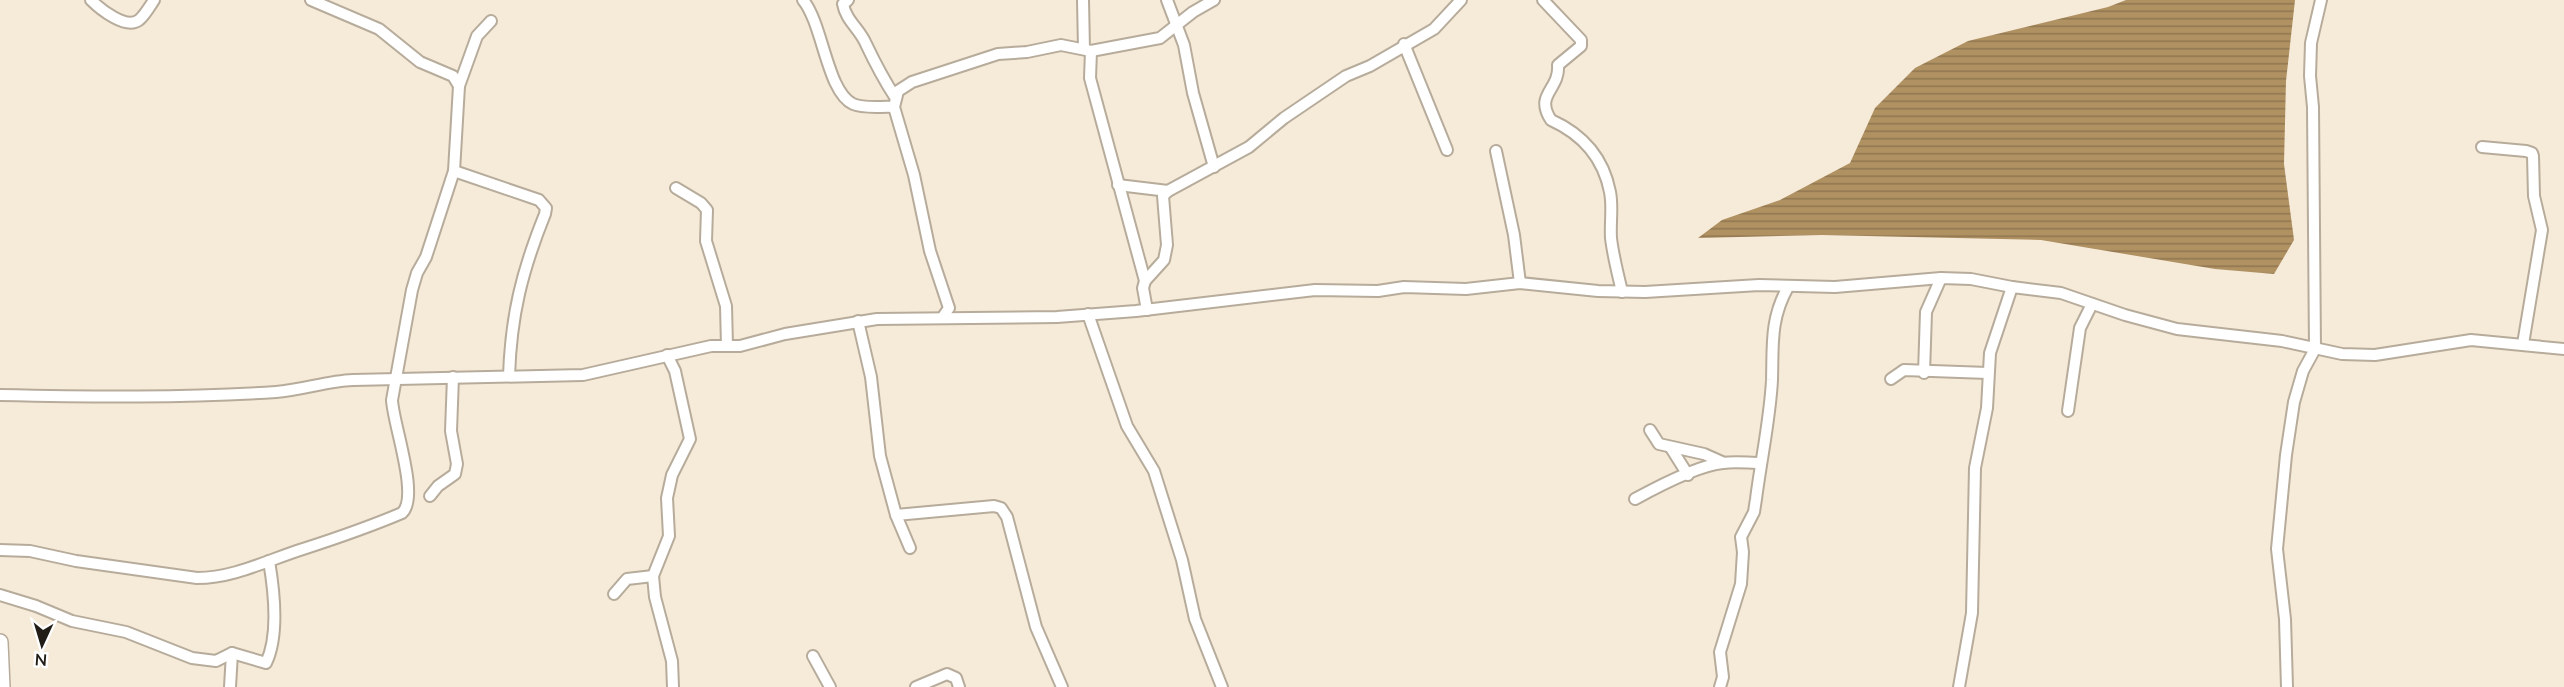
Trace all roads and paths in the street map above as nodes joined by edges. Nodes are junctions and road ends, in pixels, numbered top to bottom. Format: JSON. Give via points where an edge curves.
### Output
{"nodes":[{"id":1,"x":91,"y":0,"type":"edge"},
{"id":2,"x":154,"y":0,"type":"edge"},
{"id":3,"x":312,"y":0,"type":"edge"},
{"id":4,"x":803,"y":0,"type":"edge"},
{"id":5,"x":848,"y":0,"type":"edge"},
{"id":6,"x":1083,"y":0,"type":"edge"},
{"id":7,"x":1167,"y":0,"type":"edge"},
{"id":8,"x":1214,"y":0,"type":"edge"},
{"id":9,"x":1461,"y":0,"type":"edge"},
{"id":10,"x":1543,"y":0,"type":"edge"},
{"id":11,"x":2320,"y":0,"type":"edge"},
{"id":12,"x":491,"y":21,"type":"dead end"},
{"id":13,"x":1175,"y":25,"type":"junction"},
{"id":14,"x":1404,"y":44,"type":"junction"},
{"id":15,"x":1088,"y":50,"type":"junction"},
{"id":16,"x":459,"y":86,"type":"junction"},
{"id":17,"x":895,"y":102,"type":"junction"},
{"id":18,"x":2482,"y":147,"type":"dead end"},
{"id":19,"x":1447,"y":150,"type":"dead end"},
{"id":20,"x":1496,"y":151,"type":"dead end"},
{"id":21,"x":1214,"y":167,"type":"junction"},
{"id":22,"x":454,"y":171,"type":"junction"},
{"id":23,"x":1118,"y":185,"type":"junction"},
{"id":24,"x":676,"y":188,"type":"dead end"},
{"id":25,"x":1168,"y":191,"type":"junction"},
{"id":26,"x":1941,"y":278,"type":"junction"},
{"id":27,"x":1145,"y":281,"type":"junction"},
{"id":28,"x":1520,"y":283,"type":"junction"},
{"id":29,"x":1788,"y":286,"type":"junction"},
{"id":30,"x":2012,"y":287,"type":"junction"},
{"id":31,"x":1622,"y":292,"type":"junction"},
{"id":32,"x":2091,"y":304,"type":"junction"},
{"id":33,"x":1147,"y":310,"type":"junction"},
{"id":34,"x":1088,"y":314,"type":"junction"},
{"id":35,"x":942,"y":318,"type":"junction"},
{"id":36,"x":858,"y":321,"type":"junction"},
{"id":37,"x":2523,"y":344,"type":"junction"},
{"id":38,"x":727,"y":346,"type":"junction"},
{"id":39,"x":2315,"y":349,"type":"junction"},
{"id":40,"x":2564,"y":349,"type":"edge"},
{"id":41,"x":667,"y":355,"type":"junction"},
{"id":42,"x":1924,"y":373,"type":"junction"},
{"id":43,"x":1988,"y":373,"type":"junction"},
{"id":44,"x":509,"y":376,"type":"junction"},
{"id":45,"x":453,"y":377,"type":"junction"},
{"id":46,"x":398,"y":378,"type":"junction"},
{"id":47,"x":1891,"y":379,"type":"dead end"},
{"id":48,"x":0,"y":395,"type":"edge"},
{"id":49,"x":2068,"y":411,"type":"dead end"},
{"id":50,"x":1650,"y":430,"type":"dead end"},
{"id":51,"x":1671,"y":448,"type":"junction"},
{"id":52,"x":1761,"y":462,"type":"junction"},
{"id":53,"x":1723,"y":463,"type":"junction"},
{"id":54,"x":1688,"y":475,"type":"junction"},
{"id":55,"x":430,"y":496,"type":"dead end"},
{"id":56,"x":1635,"y":500,"type":"dead end"},
{"id":57,"x":896,"y":515,"type":"junction"},
{"id":58,"x":910,"y":548,"type":"dead end"},
{"id":59,"x":0,"y":550,"type":"edge"},
{"id":60,"x":269,"y":561,"type":"junction"},
{"id":61,"x":653,"y":576,"type":"junction"},
{"id":62,"x":614,"y":594,"type":"dead end"},
{"id":63,"x":0,"y":595,"type":"edge"},
{"id":64,"x":0,"y":642,"type":"edge"},
{"id":65,"x":232,"y":653,"type":"junction"},
{"id":66,"x":813,"y":656,"type":"dead end"},
{"id":67,"x":2,"y":687,"type":"edge"},
{"id":68,"x":230,"y":687,"type":"edge"},
{"id":69,"x":673,"y":687,"type":"edge"},
{"id":70,"x":830,"y":687,"type":"edge"},
{"id":71,"x":916,"y":687,"type":"edge"},
{"id":72,"x":958,"y":687,"type":"edge"},
{"id":73,"x":1062,"y":687,"type":"edge"},
{"id":74,"x":1222,"y":687,"type":"edge"},
{"id":75,"x":1720,"y":687,"type":"edge"},
{"id":76,"x":1959,"y":687,"type":"edge"},
{"id":77,"x":2287,"y":687,"type":"edge"}],
"edges":[{"from":1,"to":2,"type":"street","via":[[101,10],[131,23],[138,21]]},
{"from":3,"to":16,"type":"street","via":[[379,29],[420,62],[453,76]]},
{"from":4,"to":17,"type":"street","via":[[818,28],[834,80],[850,103]]},
{"from":5,"to":17,"type":"street","via":[[843,4],[847,19],[866,43]]},
{"from":6,"to":15,"type":"street"},
{"from":7,"to":13,"type":"street"},
{"from":8,"to":13,"type":"street"},
{"from":9,"to":14,"type":"street","via":[[1434,29]]},
{"from":10,"to":31,"type":"street","via":[[1581,40],[1581,46],[1558,65],[1544,105],[1551,120],[1571,129],[1591,148],[1610,190],[1612,240]]},
{"from":11,"to":39,"type":"street","via":[[2311,43],[2310,76]]},
{"from":12,"to":16,"type":"street","via":[[477,36]]},
{"from":13,"to":15,"type":"street","via":[[1160,38]]},
{"from":13,"to":21,"type":"street","via":[[1184,45]]},
{"from":14,"to":19,"type":"street"},
{"from":14,"to":21,"type":"street","via":[[1346,76],[1284,118],[1250,147]]},
{"from":15,"to":17,"type":"street","via":[[1061,45],[998,54],[912,82],[898,91]]},
{"from":15,"to":23,"type":"street","via":[[1090,78]]},
{"from":16,"to":22,"type":"street"},
{"from":17,"to":35,"type":"street","via":[[930,251],[949,308]]},
{"from":18,"to":37,"type":"street","via":[[2526,151],[2533,156],[2534,196],[2542,230]]},
{"from":20,"to":28,"type":"street"},
{"from":21,"to":25,"type":"street"},
{"from":22,"to":44,"type":"street","via":[[539,200],[546,208],[526,260],[515,306]]},
{"from":22,"to":46,"type":"street","via":[[412,290]]},
{"from":23,"to":25,"type":"street"},
{"from":23,"to":27,"type":"street"},
{"from":24,"to":38,"type":"street","via":[[706,210],[708,252],[726,306]]},
{"from":25,"to":27,"type":"street","via":[[1163,196],[1167,228],[1164,260]]},
{"from":26,"to":29,"type":"street","via":[[1835,287]]},
{"from":26,"to":30,"type":"street"},
{"from":26,"to":42,"type":"street","via":[[1926,312]]},
{"from":27,"to":33,"type":"street"},
{"from":28,"to":31,"type":"street"},
{"from":28,"to":33,"type":"street","via":[[1466,289],[1316,290]]},
{"from":29,"to":31,"type":"street"},
{"from":29,"to":52,"type":"street","via":[[1779,303],[1770,350],[1772,381]]},
{"from":30,"to":32,"type":"street","via":[[2061,293]]},
{"from":30,"to":43,"type":"street","via":[[1990,353]]},
{"from":32,"to":39,"type":"street","via":[[2177,329],[2282,341]]},
{"from":32,"to":49,"type":"street","via":[[2080,328]]},
{"from":33,"to":34,"type":"street"},
{"from":34,"to":35,"type":"street"},
{"from":34,"to":74,"type":"street","via":[[1127,426],[1154,471],[1182,560],[1195,619]]},
{"from":35,"to":36,"type":"street"},
{"from":36,"to":38,"type":"street"},
{"from":36,"to":57,"type":"street","via":[[871,377],[880,456]]},
{"from":37,"to":39,"type":"street","via":[[2471,340],[2375,355]]},
{"from":37,"to":40,"type":"street"},
{"from":38,"to":41,"type":"street"},
{"from":39,"to":77,"type":"street","via":[[2303,371],[2294,402],[2277,549]]},
{"from":41,"to":44,"type":"street","via":[[583,375]]},
{"from":41,"to":61,"type":"street","via":[[675,371],[690,439],[672,475],[667,498],[669,536]]},
{"from":42,"to":43,"type":"street"},
{"from":42,"to":47,"type":"street","via":[[1904,370]]},
{"from":43,"to":76,"type":"street","via":[[1987,408],[1975,468],[1972,613]]},
{"from":44,"to":45,"type":"street"},
{"from":45,"to":46,"type":"street"},
{"from":45,"to":55,"type":"street","via":[[451,431],[458,464],[455,474]]},
{"from":46,"to":48,"type":"street","via":[[331,381],[274,392]]},
{"from":46,"to":60,"type":"street","via":[[392,400],[405,471],[407,509],[331,542]]},
{"from":50,"to":51,"type":"street","via":[[1659,444]]},
{"from":51,"to":53,"type":"street","via":[[1704,454]]},
{"from":51,"to":54,"type":"street"},
{"from":52,"to":53,"type":"street"},
{"from":52,"to":75,"type":"street","via":[[1754,512],[1741,537],[1741,584],[1720,652]]},
{"from":53,"to":54,"type":"street"},
{"from":54,"to":56,"type":"street"},
{"from":57,"to":58,"type":"street"},
{"from":57,"to":73,"type":"street","via":[[1001,508],[1007,517],[1036,627]]},
{"from":59,"to":60,"type":"street","via":[[30,551],[197,578],[230,575]]},
{"from":60,"to":65,"type":"street","via":[[273,584],[272,651],[266,663]]},
{"from":61,"to":62,"type":"street","via":[[627,579]]},
{"from":61,"to":69,"type":"street","via":[[672,661]]},
{"from":63,"to":65,"type":"street","via":[[72,621],[126,632],[192,658],[216,661]]},
{"from":64,"to":67,"type":"main road"},
{"from":65,"to":68,"type":"street"},
{"from":66,"to":70,"type":"street"},
{"from":71,"to":72,"type":"street","via":[[947,674],[956,678]]}]}
